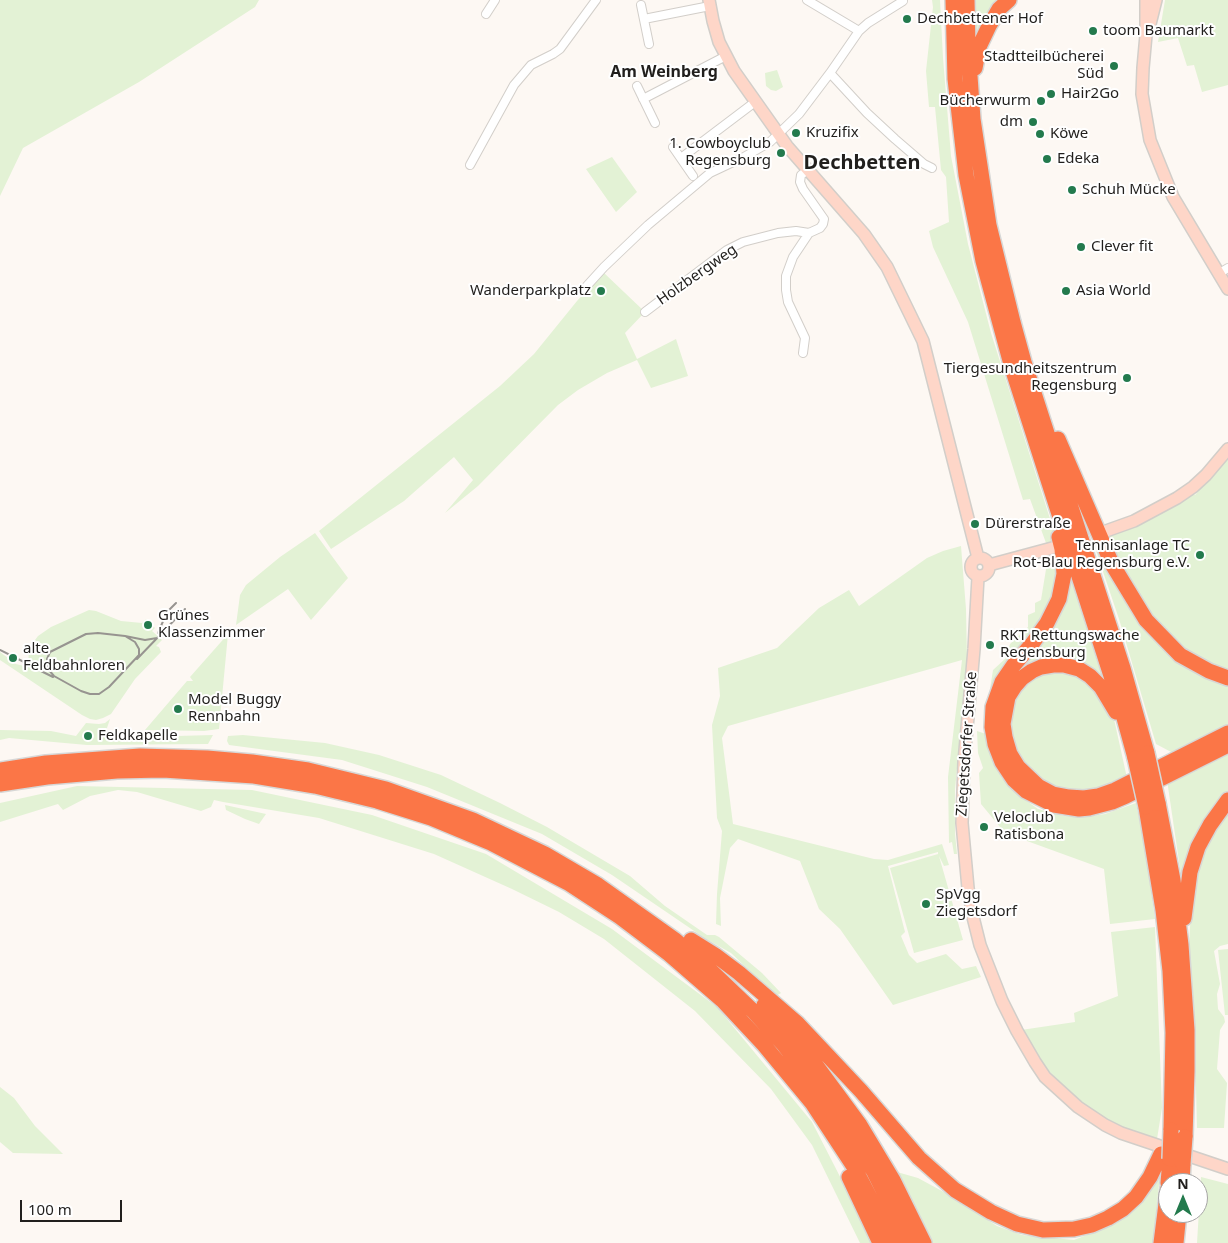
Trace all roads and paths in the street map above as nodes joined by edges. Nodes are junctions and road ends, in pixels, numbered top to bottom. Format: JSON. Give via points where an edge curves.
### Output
{"nodes":[{"id":1,"x":495,"y":0,"type":"edge"},
{"id":2,"x":596,"y":0,"type":"edge"},
{"id":3,"x":806,"y":0,"type":"edge"},
{"id":4,"x":947,"y":0,"type":"edge"},
{"id":5,"x":953,"y":0,"type":"edge"},
{"id":6,"x":967,"y":0,"type":"edge"},
{"id":7,"x":1009,"y":0,"type":"edge"},
{"id":8,"x":1146,"y":0,"type":"edge"},
{"id":9,"x":1156,"y":0,"type":"edge"},
{"id":10,"x":903,"y":1,"type":"edge"},
{"id":11,"x":710,"y":3,"type":"edge"},
{"id":12,"x":641,"y":5,"type":"dead end"},
{"id":13,"x":486,"y":14,"type":"dead end"},
{"id":14,"x":952,"y":16,"type":"junction"},
{"id":15,"x":644,"y":19,"type":"junction"},
{"id":16,"x":859,"y":31,"type":"junction"},
{"id":17,"x":1146,"y":35,"type":"junction"},
{"id":18,"x":649,"y":44,"type":"dead end"},
{"id":19,"x":726,"y":56,"type":"junction"},
{"id":20,"x":830,"y":73,"type":"junction"},
{"id":21,"x":970,"y":78,"type":"junction"},
{"id":22,"x":637,"y":86,"type":"dead end"},
{"id":23,"x":643,"y":99,"type":"junction"},
{"id":24,"x":755,"y":102,"type":"junction"},
{"id":25,"x":655,"y":123,"type":"dead end"},
{"id":26,"x":779,"y":133,"type":"junction"},
{"id":27,"x":673,"y":147,"type":"dead end"},
{"id":28,"x":681,"y":158,"type":"junction"},
{"id":29,"x":470,"y":165,"type":"dead end"},
{"id":30,"x":932,"y":168,"type":"dead end"},
{"id":31,"x":808,"y":170,"type":"junction"},
{"id":32,"x":693,"y":176,"type":"dead end"},
{"id":33,"x":809,"y":233,"type":"junction"},
{"id":34,"x":1228,"y":268,"type":"edge"},
{"id":35,"x":1218,"y":274,"type":"junction"},
{"id":36,"x":584,"y":288,"type":"dead end"},
{"id":37,"x":1228,"y":289,"type":"edge"},
{"id":38,"x":645,"y":312,"type":"dead end"},
{"id":39,"x":803,"y":353,"type":"dead end"},
{"id":40,"x":1024,"y":362,"type":"junction"},
{"id":41,"x":1228,"y":449,"type":"edge"},
{"id":42,"x":1057,"y":508,"type":"junction"},
{"id":43,"x":1106,"y":532,"type":"dead end"},
{"id":44,"x":1056,"y":547,"type":"dead end"},
{"id":45,"x":978,"y":558,"type":"junction"},
{"id":46,"x":989,"y":565,"type":"junction"},
{"id":47,"x":978,"y":576,"type":"junction"},
{"id":48,"x":1228,"y":678,"type":"edge"},
{"id":49,"x":1228,"y":733,"type":"edge"},
{"id":50,"x":1228,"y":745,"type":"edge"},
{"id":51,"x":81,"y":749,"type":"dead end"},
{"id":52,"x":1137,"y":752,"type":"junction"},
{"id":53,"x":140,"y":756,"type":"junction"},
{"id":54,"x":0,"y":770,"type":"edge"},
{"id":55,"x":0,"y":784,"type":"edge"},
{"id":56,"x":1228,"y":800,"type":"edge"},
{"id":57,"x":1152,"y":805,"type":"junction"},
{"id":58,"x":598,"y":885,"type":"junction"},
{"id":59,"x":691,"y":940,"type":"junction"},
{"id":60,"x":1181,"y":945,"type":"junction"},
{"id":61,"x":830,"y":1129,"type":"junction"},
{"id":62,"x":1171,"y":1159,"type":"junction"},
{"id":63,"x":1228,"y":1169,"type":"edge"},
{"id":64,"x":1169,"y":1173,"type":"edge"},
{"id":65,"x":1177,"y":1173,"type":"edge"},
{"id":66,"x":1164,"y":1223,"type":"edge"},
{"id":67,"x":1178,"y":1223,"type":"edge"},
{"id":68,"x":880,"y":1243,"type":"edge"},
{"id":69,"x":894,"y":1243,"type":"edge"},
{"id":70,"x":910,"y":1243,"type":"edge"},
{"id":71,"x":924,"y":1243,"type":"edge"},
{"id":72,"x":1161,"y":1243,"type":"edge"},
{"id":73,"x":1176,"y":1243,"type":"edge"}],
"edges":[{"from":1,"to":13,"type":"street"},
{"from":2,"to":29,"type":"street","via":[[560,49],[530,65],[514,86]]},
{"from":3,"to":16,"type":"street"},
{"from":4,"to":14,"type":"highway"},
{"from":5,"to":14,"type":"highway"},
{"from":6,"to":21,"type":"highway"},
{"from":7,"to":21,"type":"highway","via":[[989,26]]},
{"from":8,"to":17,"type":"street"},
{"from":9,"to":17,"type":"street"},
{"from":10,"to":16,"type":"street"},
{"from":11,"to":15,"type":"street"},
{"from":11,"to":19,"type":"street","via":[[712,21]]},
{"from":12,"to":15,"type":"street"},
{"from":14,"to":42,"type":"highway","via":[[955,79],[975,224],[1002,332]]},
{"from":15,"to":18,"type":"street"},
{"from":16,"to":20,"type":"street"},
{"from":17,"to":35,"type":"street","via":[[1142,94],[1150,140],[1173,197]]},
{"from":19,"to":23,"type":"street"},
{"from":19,"to":24,"type":"street"},
{"from":20,"to":26,"type":"street","via":[[799,114]]},
{"from":20,"to":30,"type":"street","via":[[867,113]]},
{"from":21,"to":40,"type":"highway","via":[[976,146],[989,225]]},
{"from":22,"to":23,"type":"street"},
{"from":23,"to":25,"type":"street"},
{"from":24,"to":26,"type":"street"},
{"from":24,"to":28,"type":"street"},
{"from":26,"to":31,"type":"street"},
{"from":26,"to":36,"type":"street","via":[[770,142],[710,173],[648,225]]},
{"from":27,"to":28,"type":"street"},
{"from":28,"to":32,"type":"street"},
{"from":31,"to":33,"type":"street","via":[[800,182],[824,219],[820,228]]},
{"from":31,"to":45,"type":"street","via":[[864,234],[887,267],[923,341]]},
{"from":33,"to":38,"type":"street","name":"Holzbergweg","via":[[778,233],[743,242],[727,250]]},
{"from":33,"to":39,"type":"street","via":[[786,276],[788,302],[805,338]]},
{"from":34,"to":35,"type":"street"},
{"from":35,"to":37,"type":"street"},
{"from":40,"to":48,"type":"highway","via":[[1037,381],[1078,489],[1112,564],[1146,620],[1180,655]]},
{"from":40,"to":52,"type":"highway","via":[[1123,668]]},
{"from":41,"to":43,"type":"street","via":[[1206,475],[1177,498]]},
{"from":42,"to":50,"type":"highway","via":[[1064,574],[1059,599],[1047,623],[1002,682],[993,707],[995,744],[1008,772],[1026,791],[1040,799],[1064,807],[1090,808],[1126,796]]},
{"from":42,"to":52,"type":"highway"},
{"from":44,"to":46,"type":"street"},
{"from":45,"to":46,"type":"street","via":[[985,559]]},
{"from":45,"to":47,"type":"street","via":[[970,569]]},
{"from":46,"to":47,"type":"street","via":[[985,575]]},
{"from":47,"to":63,"type":"street","name":"Ziegetsdorfer Straße","via":[[962,823],[973,917],[980,945],[1002,1001],[1016,1031],[1045,1077],[1078,1107],[1121,1133]]},
{"from":49,"to":52,"type":"highway","via":[[1115,790],[1098,796],[1069,797],[1053,794],[1038,786],[1018,767],[1010,754],[1003,724],[1008,697],[1022,678],[1041,667],[1064,665],[1078,669],[1090,676],[1108,696],[1118,717],[1123,739]]},
{"from":51,"to":53,"type":"highway"},
{"from":52,"to":57,"type":"highway","bridge":true},
{"from":53,"to":54,"type":"highway"},
{"from":53,"to":58,"type":"highway","via":[[252,762],[308,770],[386,789],[512,837]]},
{"from":55,"to":61,"type":"highway","via":[[124,770],[193,771],[315,786],[431,818],[491,843],[568,883],[669,954],[722,1000],[764,1045]]},
{"from":56,"to":60,"type":"highway","via":[[1204,835],[1190,872]]},
{"from":57,"to":60,"type":"highway","via":[[1173,880]]},
{"from":57,"to":62,"type":"highway","via":[[1170,971],[1173,1033]]},
{"from":58,"to":59,"type":"highway","via":[[639,903]]},
{"from":58,"to":70,"type":"highway","via":[[674,939],[707,967],[783,1044],[855,1142]]},
{"from":59,"to":62,"type":"highway","via":[[739,973],[796,1023],[935,1173],[972,1202],[1017,1224],[1043,1230],[1092,1225],[1123,1209],[1150,1177]]},
{"from":59,"to":71,"type":"highway","via":[[754,995],[830,1082],[880,1157]]},
{"from":60,"to":62,"type":"highway","bridge":true,"via":[[1187,1030],[1185,1137]]},
{"from":61,"to":68,"type":"highway"},
{"from":61,"to":69,"type":"highway","via":[[868,1190]]},
{"from":62,"to":64,"type":"highway"},
{"from":62,"to":65,"type":"highway"},
{"from":66,"to":72,"type":"highway"},
{"from":67,"to":73,"type":"highway"}]}
